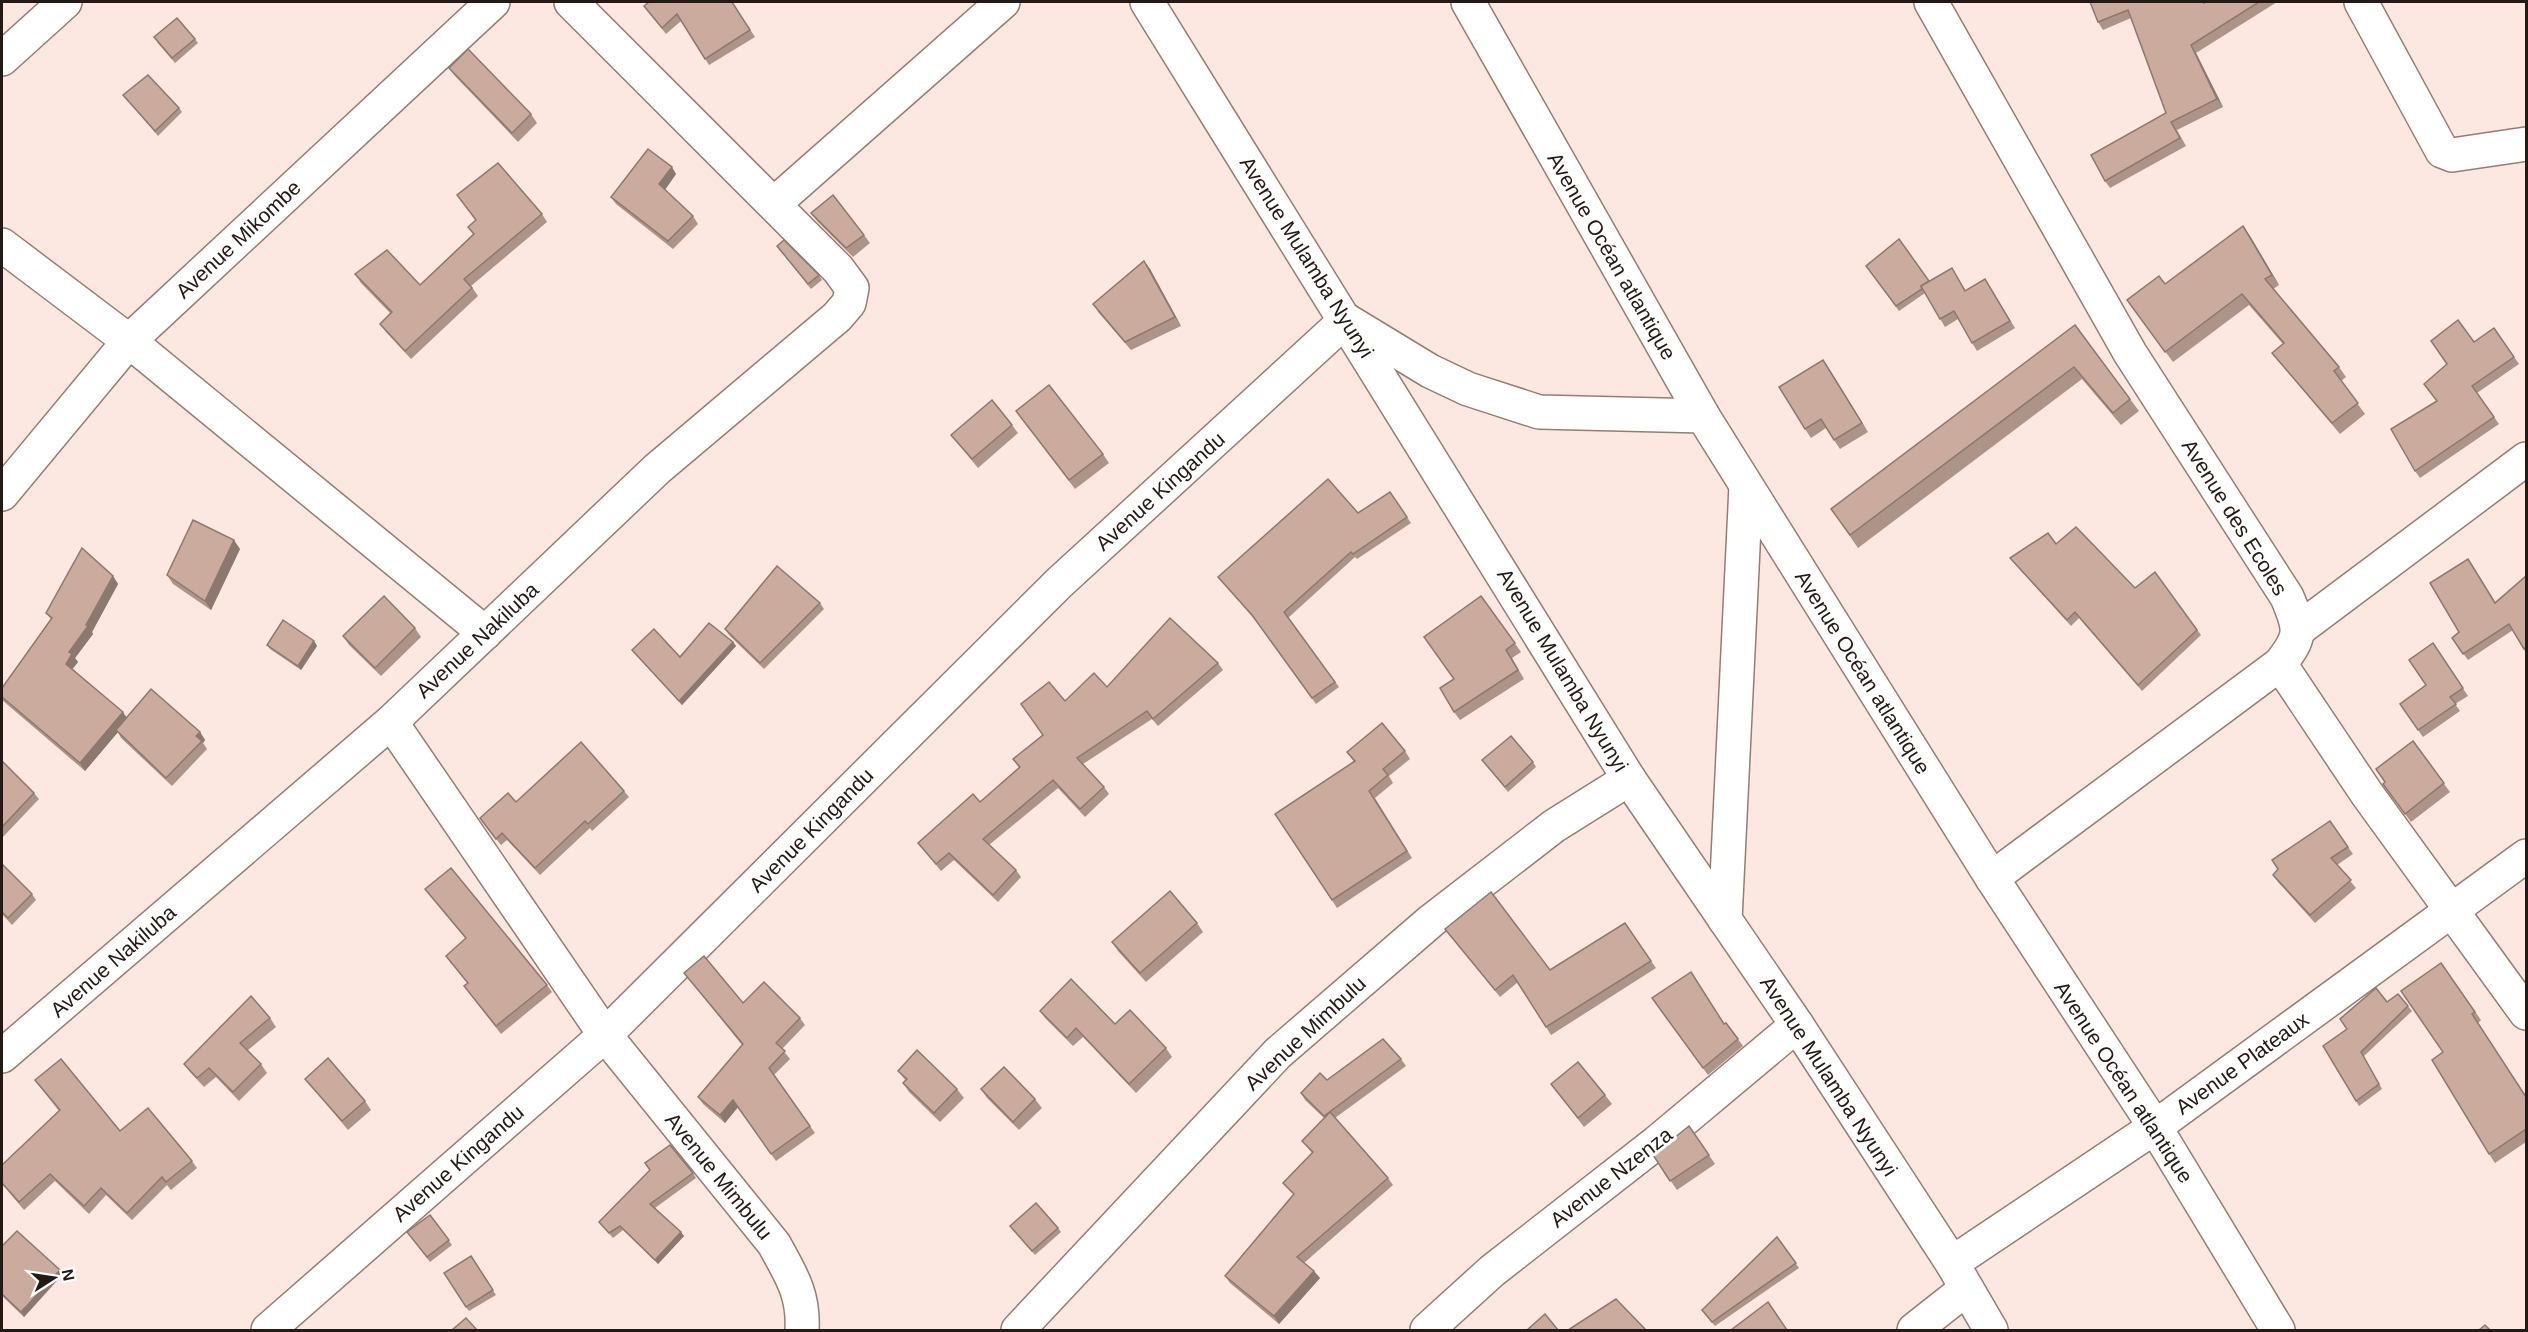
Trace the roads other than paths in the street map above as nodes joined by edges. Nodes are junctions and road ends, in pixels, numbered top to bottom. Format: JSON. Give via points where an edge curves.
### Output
{"nodes":[{"id":1,"x":65,"y":2,"type":"edge"},
{"id":2,"x":494,"y":2,"type":"edge"},
{"id":3,"x":571,"y":2,"type":"edge"},
{"id":4,"x":1003,"y":2,"type":"edge"},
{"id":5,"x":1147,"y":2,"type":"edge"},
{"id":6,"x":1468,"y":2,"type":"edge"},
{"id":7,"x":1931,"y":2,"type":"edge"},
{"id":8,"x":2361,"y":2,"type":"edge"},
{"id":9,"x":2,"y":58,"type":"edge"},
{"id":10,"x":2526,"y":144,"type":"edge"},
{"id":11,"x":774,"y":204,"type":"junction"},
{"id":12,"x":2,"y":245,"type":"edge"},
{"id":13,"x":1346,"y":320,"type":"junction"},
{"id":14,"x":129,"y":341,"type":"junction"},
{"id":15,"x":1703,"y":416,"type":"junction"},
{"id":16,"x":2526,"y":459,"type":"edge"},
{"id":17,"x":1746,"y":486,"type":"junction"},
{"id":18,"x":2,"y":494,"type":"edge"},
{"id":19,"x":2300,"y":628,"type":"junction"},
{"id":20,"x":485,"y":633,"type":"junction"},
{"id":21,"x":2280,"y":664,"type":"junction"},
{"id":22,"x":391,"y":722,"type":"junction"},
{"id":23,"x":1629,"y":778,"type":"junction"},
{"id":24,"x":2526,"y":856,"type":"edge"},
{"id":25,"x":1992,"y":878,"type":"junction"},
{"id":26,"x":2451,"y":910,"type":"junction"},
{"id":27,"x":1725,"y":920,"type":"junction"},
{"id":28,"x":2526,"y":1013,"type":"edge"},
{"id":29,"x":1797,"y":1025,"type":"junction"},
{"id":30,"x":604,"y":1035,"type":"junction"},
{"id":31,"x":2,"y":1056,"type":"edge"},
{"id":32,"x":2155,"y":1127,"type":"junction"},
{"id":33,"x":1959,"y":1276,"type":"junction"},
{"id":34,"x":1037,"y":1324,"type":"edge"},
{"id":35,"x":268,"y":1330,"type":"edge"},
{"id":36,"x":802,"y":1330,"type":"edge"},
{"id":37,"x":1427,"y":1330,"type":"edge"},
{"id":38,"x":1914,"y":1330,"type":"edge"},
{"id":39,"x":1991,"y":1330,"type":"edge"},
{"id":40,"x":2278,"y":1330,"type":"edge"}],
"edges":[{"from":1,"to":9,"type":"street"},
{"from":2,"to":14,"type":"street","name":"Avenue Mikombe"},
{"from":3,"to":11,"type":"street","name":"Avenue Nakiluba"},
{"from":4,"to":11,"type":"street"},
{"from":5,"to":13,"type":"street","name":"Avenue Mulamba Nyunyi"},
{"from":6,"to":15,"type":"street","name":"Avenue Océan atlantique"},
{"from":7,"to":19,"type":"street","name":"Avenue des Ecoles","via":[[2130,352],[2271,569]]},
{"from":8,"to":10,"type":"street","via":[[2442,151],[2452,155]]},
{"from":11,"to":20,"type":"street","name":"Avenue Nakiluba","via":[[838,268],[852,288],[849,303],[657,469]]},
{"from":12,"to":14,"type":"street"},
{"from":13,"to":15,"type":"street","via":[[1440,376],[1539,412]]},
{"from":13,"to":23,"type":"street","name":"Avenue Mulamba Nyunyi"},
{"from":13,"to":30,"type":"street","name":"Avenue Kingandu","via":[[1059,583]]},
{"from":14,"to":18,"type":"street","name":"Avenue Mikombe"},
{"from":14,"to":20,"type":"street"},
{"from":15,"to":17,"type":"street","name":"Avenue Océan atlantique"},
{"from":16,"to":19,"type":"street"},
{"from":17,"to":25,"type":"street","name":"Avenue Océan atlantique"},
{"from":17,"to":27,"type":"street"},
{"from":19,"to":21,"type":"street","via":[[2294,645]]},
{"from":20,"to":22,"type":"street","name":"Avenue Nakiluba"},
{"from":21,"to":25,"type":"street"},
{"from":21,"to":26,"type":"street"},
{"from":22,"to":30,"type":"street","name":"Avenue Mimbulu"},
{"from":22,"to":31,"type":"street","name":"Avenue Nakiluba"},
{"from":23,"to":27,"type":"street","name":"Avenue Mulamba Nyunyi"},
{"from":23,"to":34,"type":"street","name":"Avenue Mimbulu","via":[[1554,825],[1431,921],[1278,1053]]},
{"from":24,"to":26,"type":"street","name":"Avenue Plateaux"},
{"from":25,"to":32,"type":"street","name":"Avenue Océan atlantique"},
{"from":26,"to":28,"type":"street"},
{"from":26,"to":32,"type":"street","name":"Avenue Plateaux"},
{"from":27,"to":29,"type":"street","name":"Avenue Mulamba Nyunyi"},
{"from":29,"to":33,"type":"street","name":"Avenue Mulamba Nyunyi"},
{"from":29,"to":37,"type":"street","name":"Avenue Nzenza","via":[[1656,1143],[1492,1270]]},
{"from":30,"to":35,"type":"street","name":"Avenue Kingandu"},
{"from":30,"to":36,"type":"street","name":"Avenue Mimbulu","via":[[774,1244],[795,1281],[803,1308]]},
{"from":32,"to":33,"type":"street","name":"Avenue Plateaux"},
{"from":32,"to":40,"type":"street","name":"Avenue Océan atlantique"},
{"from":33,"to":38,"type":"street","name":"Avenue Plateaux"},
{"from":33,"to":39,"type":"street","name":"Avenue Mulamba Nyunyi"}]}
